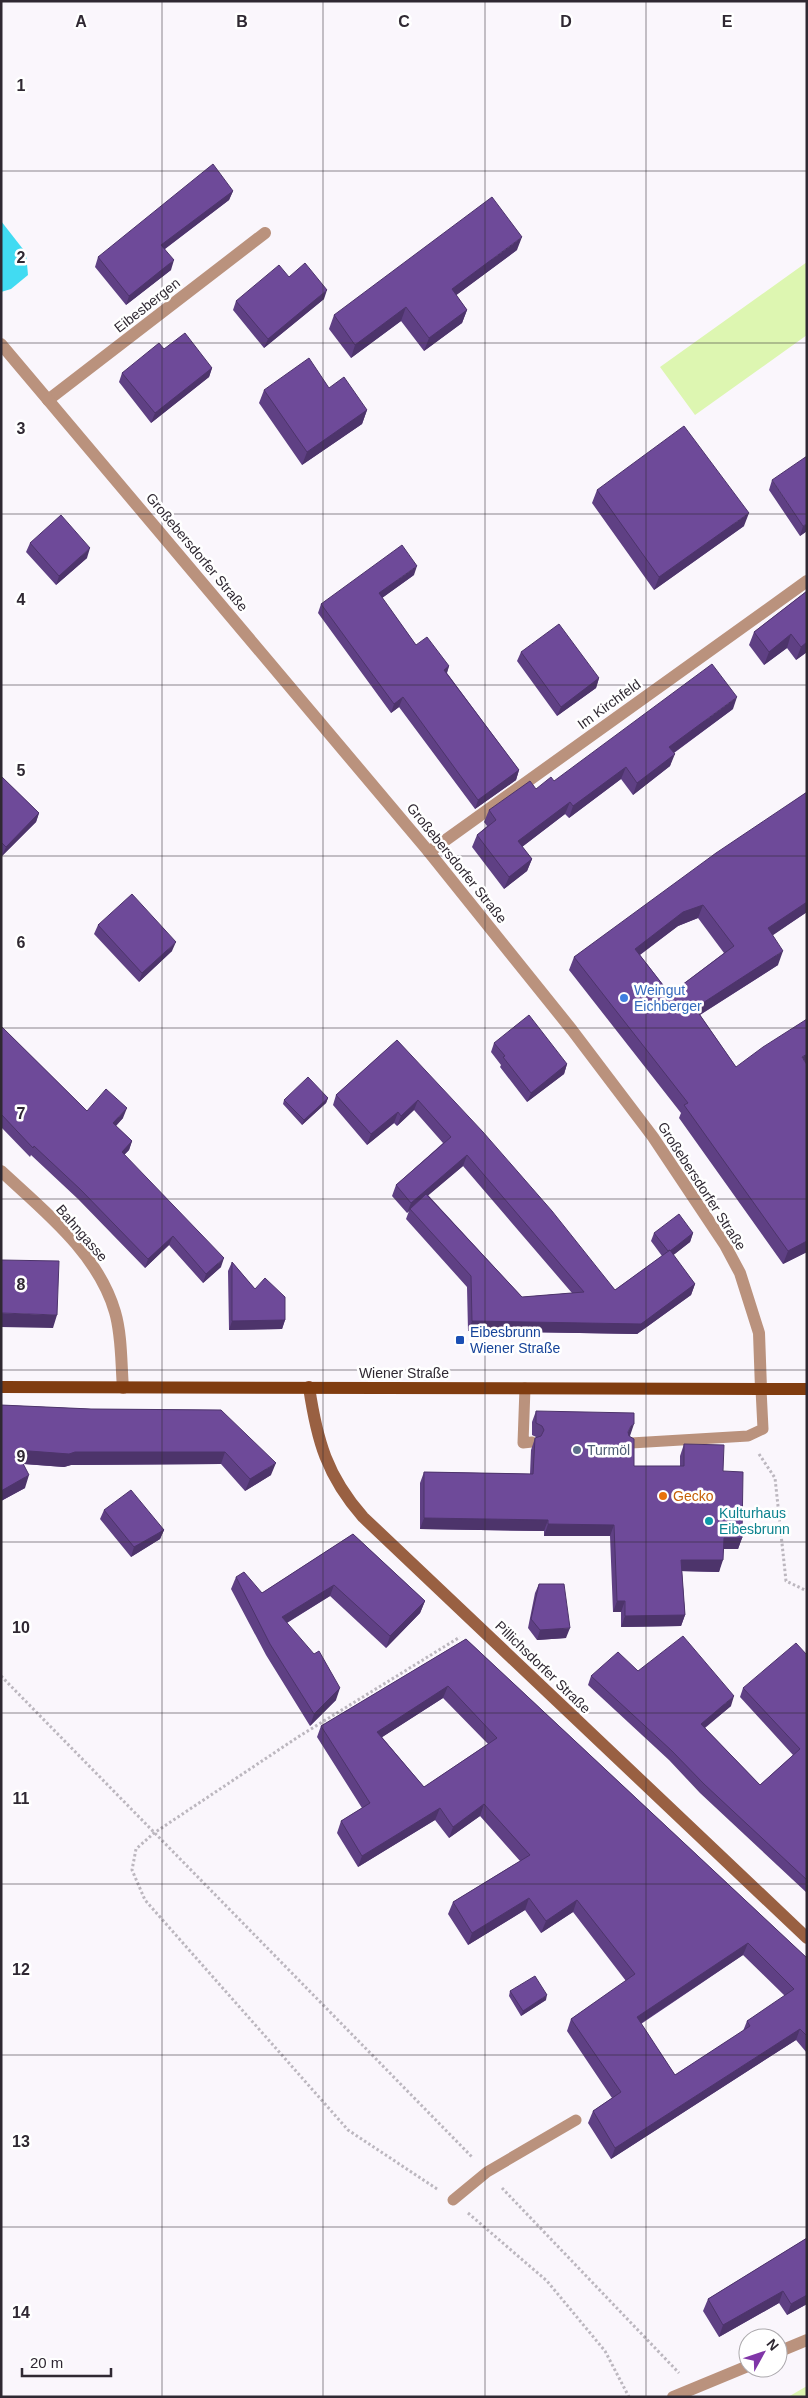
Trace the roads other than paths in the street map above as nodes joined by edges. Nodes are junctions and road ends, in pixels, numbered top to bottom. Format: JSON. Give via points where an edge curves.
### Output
{"nodes":[{"id":1,"x":265,"y":234,"type":"dead end"},
{"id":2,"x":1,"y":344,"type":"edge"},
{"id":3,"x":48,"y":400,"type":"junction"},
{"id":4,"x":807,"y":581,"type":"edge"},
{"id":5,"x":429,"y":852,"type":"junction"},
{"id":6,"x":1,"y":1171,"type":"edge"},
{"id":7,"x":1,"y":1387,"type":"edge"},
{"id":8,"x":308,"y":1387,"type":"junction"},
{"id":9,"x":123,"y":1388,"type":"junction"},
{"id":10,"x":525,"y":1388,"type":"junction"},
{"id":11,"x":761,"y":1389,"type":"junction"},
{"id":12,"x":807,"y":1389,"type":"edge"},
{"id":13,"x":532,"y":1442,"type":"dead end"},
{"id":14,"x":630,"y":1443,"type":"edge"},
{"id":15,"x":807,"y":1938,"type":"edge"},
{"id":16,"x":576,"y":2120,"type":"dead end"},
{"id":17,"x":453,"y":2200,"type":"road end"},
{"id":18,"x":807,"y":2340,"type":"edge"},
{"id":19,"x":788,"y":2348,"type":"edge"},
{"id":20,"x":738,"y":2370,"type":"edge"},
{"id":21,"x":673,"y":2397,"type":"edge"}],
"edges":[{"from":1,"to":3,"type":"street","name":"Eibesbergen"},
{"from":2,"to":3,"type":"street","name":"Großebersdorfer Straße"},
{"from":3,"to":5,"type":"street","name":"Großebersdorfer Straße"},
{"from":4,"to":5,"type":"street","name":"Im Kirchfeld"},
{"from":5,"to":11,"type":"street","name":"Großebersdorfer Straße","via":[[624,1099],[725,1245],[745,1287],[759,1333]]},
{"from":6,"to":9,"type":"street","name":"Bahngasse","via":[[63,1230],[102,1281],[116,1315]]},
{"from":7,"to":9,"type":"main road","name":"Wiener Straße"},
{"from":8,"to":9,"type":"main road","name":"Wiener Straße"},
{"from":8,"to":10,"type":"main road","name":"Wiener Straße"},
{"from":8,"to":15,"type":"main road","name":"Pillichsdorfer Straße","via":[[320,1448],[344,1496],[406,1560]]},
{"from":10,"to":11,"type":"main road","name":"Wiener Straße"},
{"from":10,"to":13,"type":"lane","via":[[523,1443]]},
{"from":11,"to":12,"type":"main road","name":"Wiener Straße"},
{"from":11,"to":14,"type":"lane","via":[[763,1429],[748,1436]]},
{"from":16,"to":17,"type":"lane","via":[[487,2172]]},
{"from":18,"to":19,"type":"street"},
{"from":20,"to":21,"type":"street"}]}
